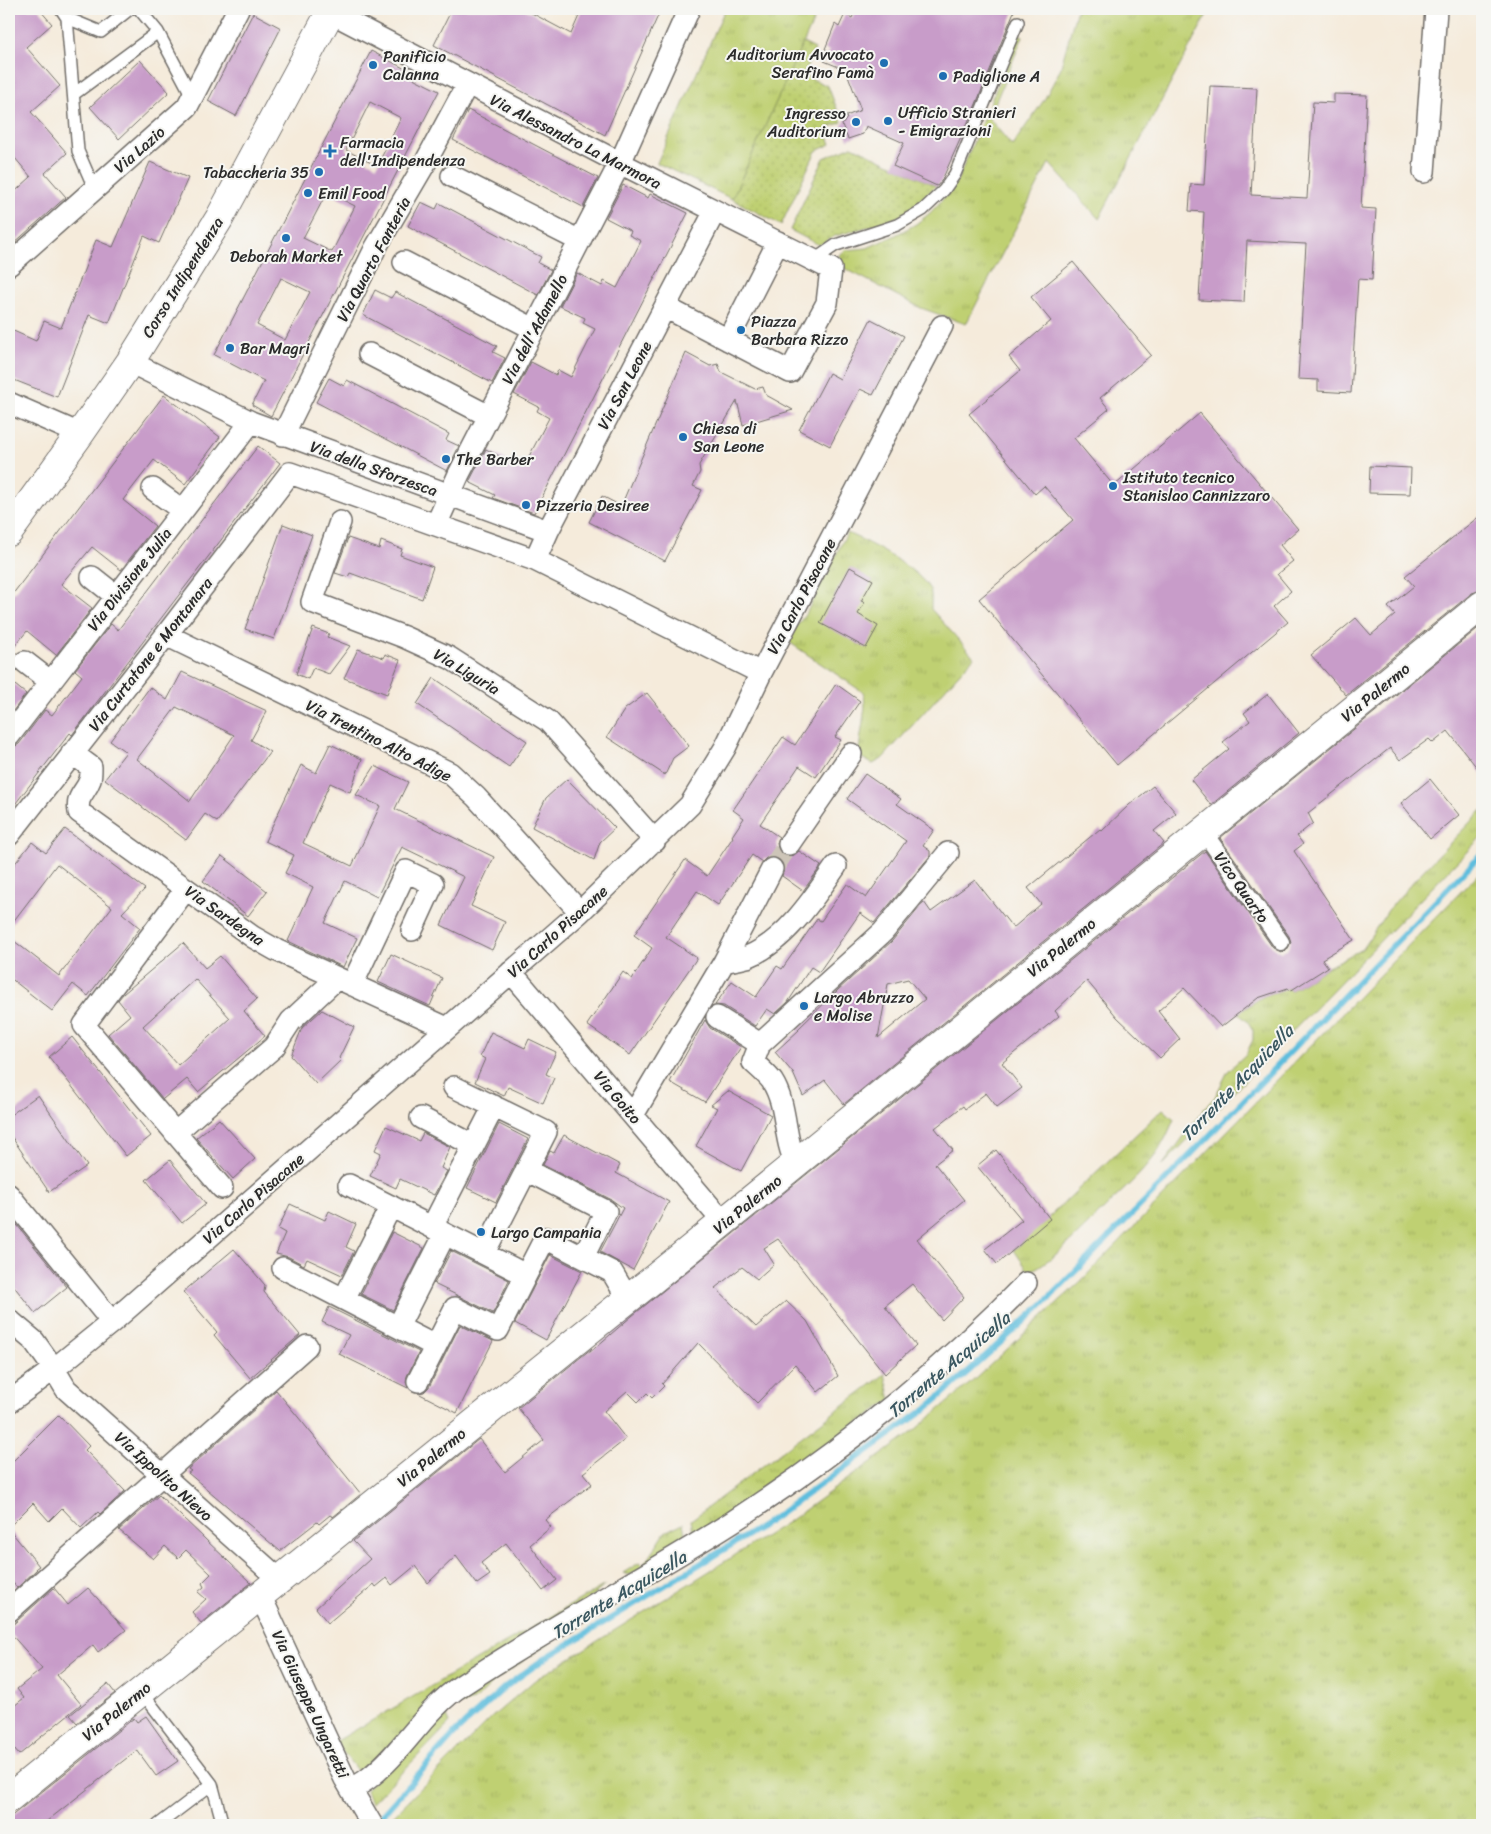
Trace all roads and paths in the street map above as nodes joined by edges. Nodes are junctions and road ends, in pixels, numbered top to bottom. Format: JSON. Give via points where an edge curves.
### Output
{"nodes":[{"id":1,"x":130,"y":9,"type":"edge"},
{"id":2,"x":139,"y":9,"type":"edge"},
{"id":3,"x":238,"y":9,"type":"edge"},
{"id":4,"x":689,"y":9,"type":"edge"},
{"id":5,"x":1439,"y":9,"type":"edge"},
{"id":6,"x":329,"y":10,"type":"edge"},
{"id":7,"x":64,"y":13,"type":"edge"},
{"id":8,"x":1018,"y":22,"type":"dead end"},
{"id":9,"x":158,"y":32,"type":"junction"},
{"id":10,"x":467,"y":85,"type":"junction"},
{"id":11,"x":74,"y":94,"type":"junction"},
{"id":12,"x":193,"y":98,"type":"junction"},
{"id":13,"x":620,"y":164,"type":"junction"},
{"id":14,"x":1424,"y":172,"type":"dead end"},
{"id":15,"x":452,"y":176,"type":"dead end"},
{"id":16,"x":94,"y":188,"type":"junction"},
{"id":17,"x":715,"y":211,"type":"junction"},
{"id":18,"x":580,"y":241,"type":"junction"},
{"id":19,"x":778,"y":242,"type":"junction"},
{"id":20,"x":404,"y":262,"type":"dead end"},
{"id":21,"x":9,"y":265,"type":"edge"},
{"id":22,"x":822,"y":265,"type":"junction"},
{"id":23,"x":665,"y":307,"type":"junction"},
{"id":24,"x":942,"y":326,"type":"dead end"},
{"id":25,"x":534,"y":329,"type":"junction"},
{"id":26,"x":728,"y":340,"type":"junction"},
{"id":27,"x":369,"y":354,"type":"dead end"},
{"id":28,"x":130,"y":362,"type":"junction"},
{"id":29,"x":9,"y":403,"type":"edge"},
{"id":30,"x":489,"y":416,"type":"junction"},
{"id":31,"x":251,"y":422,"type":"junction"},
{"id":32,"x":80,"y":434,"type":"junction"},
{"id":33,"x":283,"y":435,"type":"junction"},
{"id":34,"x":290,"y":473,"type":"joint"},
{"id":35,"x":153,"y":489,"type":"dead end"},
{"id":36,"x":448,"y":495,"type":"junction"},
{"id":37,"x":182,"y":510,"type":"junction"},
{"id":38,"x":340,"y":522,"type":"dead end"},
{"id":39,"x":436,"y":525,"type":"junction"},
{"id":40,"x":548,"y":530,"type":"junction"},
{"id":41,"x":9,"y":532,"type":"edge"},
{"id":42,"x":535,"y":560,"type":"junction"},
{"id":43,"x":92,"y":577,"type":"dead end"},
{"id":44,"x":116,"y":596,"type":"junction"},
{"id":45,"x":1482,"y":605,"type":"edge"},
{"id":46,"x":166,"y":636,"type":"junction"},
{"id":47,"x":25,"y":662,"type":"dead end"},
{"id":48,"x":761,"y":672,"type":"junction"},
{"id":49,"x":51,"y":682,"type":"junction"},
{"id":50,"x":9,"y":736,"type":"edge"},
{"id":51,"x":72,"y":753,"type":"junction"},
{"id":52,"x":851,"y":754,"type":"dead end"},
{"id":53,"x":1203,"y":831,"type":"junction"},
{"id":54,"x":9,"y":834,"type":"edge"},
{"id":55,"x":655,"y":841,"type":"junction"},
{"id":56,"x":789,"y":844,"type":"tunnel mouth"},
{"id":57,"x":948,"y":853,"type":"dead end"},
{"id":58,"x":836,"y":866,"type":"dead end"},
{"id":59,"x":772,"y":869,"type":"tunnel mouth"},
{"id":60,"x":186,"y":889,"type":"junction"},
{"id":61,"x":580,"y":912,"type":"junction"},
{"id":62,"x":412,"y":930,"type":"dead end"},
{"id":63,"x":1281,"y":942,"type":"dead end"},
{"id":64,"x":724,"y":962,"type":"junction"},
{"id":65,"x":511,"y":972,"type":"junction"},
{"id":66,"x":344,"y":982,"type":"junction"},
{"id":67,"x":716,"y":1017,"type":"dead end"},
{"id":68,"x":447,"y":1028,"type":"junction"},
{"id":69,"x":760,"y":1044,"type":"junction"},
{"id":70,"x":454,"y":1086,"type":"dead end"},
{"id":71,"x":494,"y":1106,"type":"junction"},
{"id":72,"x":633,"y":1115,"type":"junction"},
{"id":73,"x":420,"y":1118,"type":"dead end"},
{"id":74,"x":174,"y":1133,"type":"junction"},
{"id":75,"x":473,"y":1145,"type":"junction"},
{"id":76,"x":796,"y":1163,"type":"junction"},
{"id":77,"x":526,"y":1170,"type":"junction"},
{"id":78,"x":349,"y":1185,"type":"dead end"},
{"id":79,"x":222,"y":1188,"type":"dead end"},
{"id":80,"x":9,"y":1195,"type":"edge"},
{"id":81,"x":391,"y":1206,"type":"junction"},
{"id":82,"x":724,"y":1223,"type":"junction"},
{"id":83,"x":438,"y":1230,"type":"junction"},
{"id":84,"x":484,"y":1253,"type":"junction"},
{"id":85,"x":583,"y":1257,"type":"junction"},
{"id":86,"x":284,"y":1268,"type":"dead end"},
{"id":87,"x":526,"y":1275,"type":"junction"},
{"id":88,"x":1026,"y":1283,"type":"dead end"},
{"id":89,"x":344,"y":1299,"type":"junction"},
{"id":90,"x":628,"y":1299,"type":"junction"},
{"id":91,"x":9,"y":1320,"type":"edge"},
{"id":92,"x":112,"y":1322,"type":"junction"},
{"id":93,"x":398,"y":1327,"type":"junction"},
{"id":94,"x":307,"y":1346,"type":"dead end"},
{"id":95,"x":435,"y":1346,"type":"junction"},
{"id":96,"x":54,"y":1369,"type":"junction"},
{"id":97,"x":418,"y":1381,"type":"dead end"},
{"id":98,"x":9,"y":1402,"type":"edge"},
{"id":99,"x":162,"y":1474,"type":"junction"},
{"id":100,"x":270,"y":1587,"type":"junction"},
{"id":101,"x":9,"y":1611,"type":"edge"},
{"id":102,"x":141,"y":1691,"type":"junction"},
{"id":103,"x":212,"y":1784,"type":"junction"},
{"id":104,"x":351,"y":1789,"type":"junction"},
{"id":105,"x":9,"y":1798,"type":"edge"},
{"id":106,"x":368,"y":1819,"type":"edge"},
{"id":107,"x":158,"y":1825,"type":"edge"},
{"id":108,"x":223,"y":1825,"type":"edge"}],
"edges":[{"from":1,"to":7,"type":"lane","via":[[101,32]]},
{"from":2,"to":9,"type":"lane"},
{"from":3,"to":12,"type":"street","name":"Via Lazio"},
{"from":4,"to":13,"type":"street","name":"Via dell'Adamello"},
{"from":5,"to":14,"type":"street"},
{"from":6,"to":10,"type":"street","name":"Via Alessandro La Marmora"},
{"from":6,"to":28,"type":"main road","name":"Corso Indipendenza","via":[[219,219]]},
{"from":7,"to":11,"type":"lane"},
{"from":8,"to":22,"type":"lane","via":[[954,174],[944,190],[923,210],[897,224],[836,245]]},
{"from":9,"to":11,"type":"lane"},
{"from":9,"to":12,"type":"lane"},
{"from":10,"to":13,"type":"street","name":"Via Alessandro La Marmora"},
{"from":10,"to":33,"type":"street","name":"Via Quarto Fanteria","via":[[376,247]]},
{"from":11,"to":16,"type":"lane","via":[[78,151]]},
{"from":12,"to":16,"type":"street","name":"Via Lazio","via":[[188,107]]},
{"from":13,"to":17,"type":"street","name":"Via Alessandro La Marmora"},
{"from":13,"to":18,"type":"street","name":"Via dell'Adamello"},
{"from":15,"to":18,"type":"street"},
{"from":16,"to":21,"type":"street","name":"Via Lazio"},
{"from":17,"to":19,"type":"street","name":"Via Alessandro La Marmora"},
{"from":17,"to":23,"type":"street","name":"Via San Leone"},
{"from":18,"to":25,"type":"street","name":"Via dell'Adamello"},
{"from":19,"to":22,"type":"street","name":"Via Alessandro La Marmora"},
{"from":19,"to":26,"type":"street"},
{"from":20,"to":25,"type":"street"},
{"from":22,"to":26,"type":"street","via":[[827,303],[790,372]]},
{"from":23,"to":26,"type":"street"},
{"from":23,"to":40,"type":"street","name":"Via San Leone"},
{"from":24,"to":48,"type":"street","name":"Via Carlo Pisacane"},
{"from":25,"to":30,"type":"street","name":"Via dell'Adamello"},
{"from":27,"to":30,"type":"street"},
{"from":28,"to":31,"type":"street","name":"Via della Sforzesca"},
{"from":28,"to":32,"type":"main road","name":"Corso Indipendenza"},
{"from":29,"to":32,"type":"street"},
{"from":30,"to":36,"type":"street","name":"Via dell'Adamello"},
{"from":31,"to":33,"type":"street","name":"Via della Sforzesca"},
{"from":31,"to":37,"type":"street","name":"Via Divisione Julia"},
{"from":32,"to":41,"type":"main road","name":"Corso Indipendenza"},
{"from":33,"to":36,"type":"street","name":"Via della Sforzesca"},
{"from":34,"to":39,"type":"street","name":"Via della Sforzesca"},
{"from":34,"to":46,"type":"street","name":"Via Curtatone e Montanara"},
{"from":35,"to":37,"type":"street"},
{"from":36,"to":39,"type":"street","name":"Via della Sforzesca"},
{"from":36,"to":40,"type":"street"},
{"from":37,"to":44,"type":"street","name":"Via Divisione Julia"},
{"from":38,"to":55,"type":"street","name":"Via Liguria","via":[[312,602],[450,658],[548,721]]},
{"from":39,"to":42,"type":"street"},
{"from":40,"to":42,"type":"street","name":"Via San Leone"},
{"from":42,"to":48,"type":"street"},
{"from":43,"to":44,"type":"street"},
{"from":44,"to":49,"type":"street","name":"Via Divisione Julia"},
{"from":45,"to":53,"type":"main road","name":"Via Palermo"},
{"from":46,"to":51,"type":"street","name":"Via Curtatone e Montanara"},
{"from":46,"to":61,"type":"street","name":"Via Trentino Alto Adige","via":[[450,773],[476,797]]},
{"from":47,"to":49,"type":"street"},
{"from":48,"to":55,"type":"street","name":"Via Carlo Pisacane","via":[[725,748],[690,805]]},
{"from":49,"to":50,"type":"street","name":"Via Divisione Julia"},
{"from":51,"to":54,"type":"street","name":"Via Curtatone e Montanara"},
{"from":51,"to":60,"type":"street","name":"Via Sardegna","via":[[92,768],[90,781],[77,804],[79,812]]},
{"from":52,"to":56,"type":"street"},
{"from":53,"to":63,"type":"street","name":"Vico Quarto"},
{"from":53,"to":76,"type":"main road","name":"Via Palermo"},
{"from":55,"to":61,"type":"street","name":"Via Carlo Pisacane"},
{"from":57,"to":69,"type":"street","via":[[883,932]]},
{"from":58,"to":64,"type":"street","via":[[812,901],[782,933],[746,957]]},
{"from":59,"to":64,"type":"street"},
{"from":60,"to":66,"type":"street","name":"Via Sardegna","via":[[253,937]]},
{"from":60,"to":74,"type":"street","via":[[84,1025]]},
{"from":61,"to":65,"type":"street","name":"Via Carlo Pisacane"},
{"from":62,"to":66,"type":"street","via":[[434,884],[406,871]]},
{"from":64,"to":72,"type":"street"},
{"from":65,"to":68,"type":"street","name":"Via Carlo Pisacane"},
{"from":65,"to":72,"type":"street","name":"Via Goito"},
{"from":66,"to":68,"type":"street","name":"Via Sardegna"},
{"from":66,"to":74,"type":"street","via":[[291,1021],[274,1047]]},
{"from":67,"to":69,"type":"street"},
{"from":68,"to":92,"type":"street","name":"Via Carlo Pisacane"},
{"from":69,"to":76,"type":"street","via":[[753,1062],[772,1081],[783,1108],[791,1154]]},
{"from":70,"to":71,"type":"street"},
{"from":71,"to":75,"type":"street"},
{"from":71,"to":77,"type":"street","via":[[546,1132]]},
{"from":72,"to":82,"type":"street","name":"Via Goito"},
{"from":73,"to":75,"type":"street"},
{"from":74,"to":79,"type":"street"},
{"from":75,"to":83,"type":"street"},
{"from":76,"to":82,"type":"main road","name":"Via Palermo"},
{"from":77,"to":84,"type":"street"},
{"from":77,"to":85,"type":"street","via":[[606,1211]]},
{"from":78,"to":81,"type":"street"},
{"from":80,"to":92,"type":"street"},
{"from":81,"to":83,"type":"street"},
{"from":81,"to":89,"type":"street"},
{"from":82,"to":90,"type":"main road","name":"Via Palermo"},
{"from":83,"to":84,"type":"street"},
{"from":83,"to":93,"type":"street"},
{"from":84,"to":87,"type":"street"},
{"from":85,"to":87,"type":"street","via":[[545,1238]]},
{"from":85,"to":90,"type":"street","via":[[612,1272]]},
{"from":86,"to":89,"type":"street"},
{"from":87,"to":95,"type":"street","via":[[498,1330],[455,1308]]},
{"from":88,"to":104,"type":"street","via":[[982,1329],[862,1431],[730,1523],[462,1685],[435,1707],[384,1765]]},
{"from":89,"to":93,"type":"street"},
{"from":90,"to":100,"type":"main road","name":"Via Palermo"},
{"from":91,"to":96,"type":"street","name":"Via Ippolito Nievo","via":[[34,1341]]},
{"from":92,"to":96,"type":"street","name":"Via Carlo Pisacane"},
{"from":93,"to":95,"type":"street"},
{"from":94,"to":99,"type":"street"},
{"from":95,"to":97,"type":"street"},
{"from":96,"to":98,"type":"street","name":"Via Carlo Pisacane"},
{"from":96,"to":99,"type":"street","name":"Via Ippolito Nievo","via":[[66,1389]]},
{"from":99,"to":100,"type":"street","name":"Via Ippolito Nievo"},
{"from":99,"to":101,"type":"street"},
{"from":100,"to":102,"type":"main road","name":"Via Palermo"},
{"from":100,"to":104,"type":"street","name":"Via Giuseppe Ungaretti"},
{"from":102,"to":103,"type":"lane"},
{"from":102,"to":105,"type":"main road","name":"Via Palermo"},
{"from":103,"to":107,"type":"lane"},
{"from":103,"to":108,"type":"lane"},
{"from":104,"to":106,"type":"street","name":"Via Giuseppe Ungaretti"}]}
